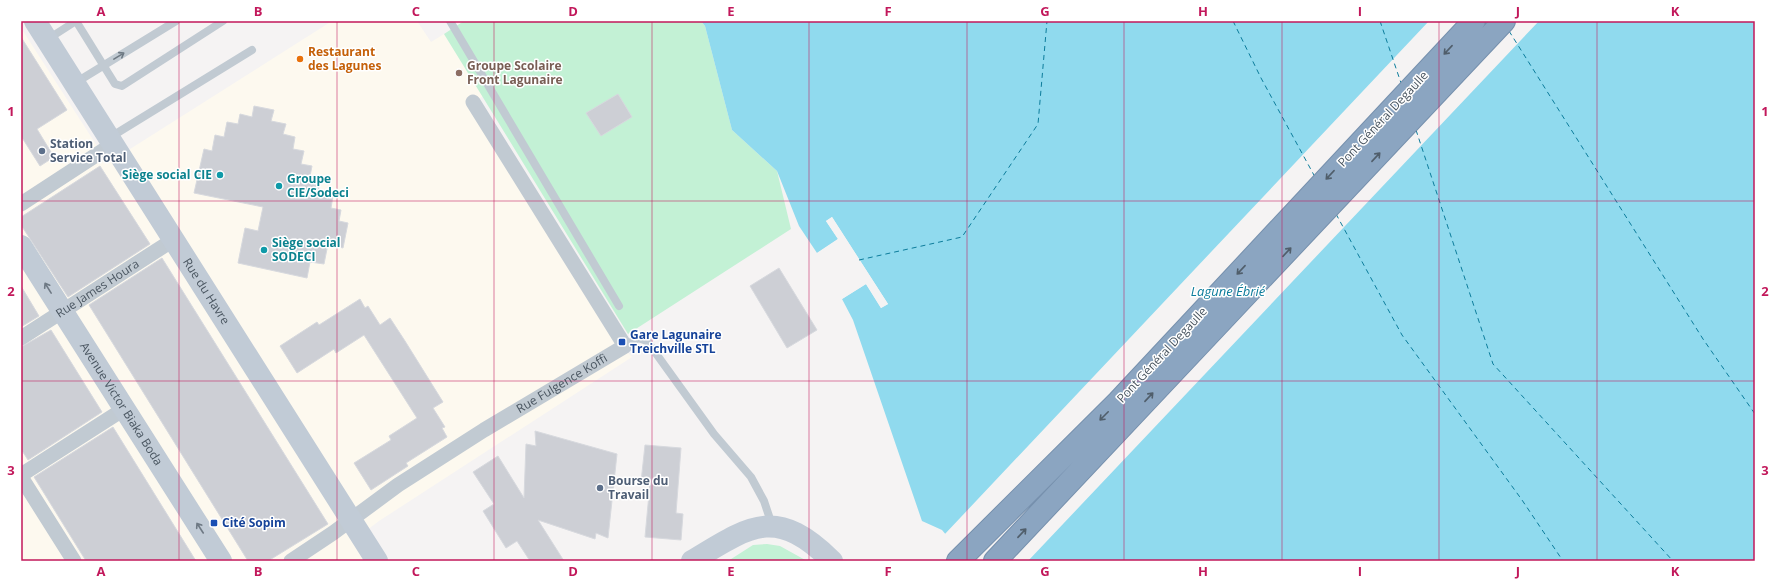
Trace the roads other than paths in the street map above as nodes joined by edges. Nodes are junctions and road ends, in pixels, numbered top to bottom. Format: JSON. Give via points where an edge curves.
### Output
{"nodes":[{"id":1,"x":35,"y":21,"type":"edge"},
{"id":2,"x":76,"y":21,"type":"edge"},
{"id":3,"x":176,"y":21,"type":"edge"},
{"id":4,"x":222,"y":21,"type":"edge"},
{"id":5,"x":450,"y":21,"type":"edge"},
{"id":6,"x":1474,"y":21,"type":"edge"},
{"id":7,"x":1504,"y":21,"type":"edge"},
{"id":8,"x":47,"y":39,"type":"junction"},
{"id":9,"x":252,"y":50,"type":"dead end"},
{"id":10,"x":103,"y":65,"type":"junction"},
{"id":11,"x":74,"y":83,"type":"junction"},
{"id":12,"x":473,"y":102,"type":"dead end"},
{"id":13,"x":111,"y":141,"type":"junction"},
{"id":14,"x":21,"y":204,"type":"edge"},
{"id":15,"x":174,"y":240,"type":"junction"},
{"id":16,"x":21,"y":246,"type":"edge"},
{"id":17,"x":619,"y":306,"type":"dead end"},
{"id":18,"x":62,"y":311,"type":"junction"},
{"id":19,"x":21,"y":338,"type":"edge"},
{"id":20,"x":625,"y":346,"type":"junction"},
{"id":21,"x":124,"y":409,"type":"junction"},
{"id":22,"x":21,"y":476,"type":"edge"},
{"id":23,"x":351,"y":520,"type":"junction"},
{"id":24,"x":772,"y":526,"type":"junction"},
{"id":25,"x":74,"y":561,"type":"edge"},
{"id":26,"x":221,"y":561,"type":"edge"},
{"id":27,"x":291,"y":561,"type":"edge"},
{"id":28,"x":377,"y":561,"type":"edge"},
{"id":29,"x":692,"y":561,"type":"edge"},
{"id":30,"x":832,"y":561,"type":"edge"},
{"id":31,"x":958,"y":561,"type":"edge"},
{"id":32,"x":995,"y":561,"type":"edge"}],
"edges":[{"from":1,"to":8,"type":"main road","name":"Rue du Havre"},
{"from":2,"to":8,"type":"lane"},
{"from":2,"to":10,"type":"lane"},
{"from":10,"to":3,"type":"lane","one_way":true},
{"from":4,"to":10,"type":"lane","via":[[122,86],[115,84]]},
{"from":5,"to":17,"type":"lane"},
{"from":6,"to":31,"type":"highway","name":"Pont Général Degaulle","one_way":true,"via":[[1118,402]]},
{"from":32,"to":7,"type":"highway","name":"Pont Général Degaulle","one_way":true},
{"from":8,"to":11,"type":"main road","name":"Rue du Havre"},
{"from":9,"to":13,"type":"lane"},
{"from":10,"to":11,"type":"lane"},
{"from":11,"to":13,"type":"main road","name":"Rue du Havre"},
{"from":12,"to":20,"type":"street"},
{"from":13,"to":14,"type":"street"},
{"from":13,"to":15,"type":"main road","name":"Rue du Havre"},
{"from":15,"to":18,"type":"street","name":"Rue James Houra"},
{"from":15,"to":23,"type":"main road","name":"Rue du Havre"},
{"from":18,"to":16,"type":"main road","name":"Avenue Victor Biaka Boda","one_way":true},
{"from":18,"to":19,"type":"street","name":"Rue James Houra"},
{"from":18,"to":21,"type":"main road","name":"Avenue Victor Biaka Boda"},
{"from":20,"to":23,"type":"street","name":"Rue Fulgence Koffi","via":[[484,430]]},
{"from":20,"to":24,"type":"lane","name":"Rue Fulgence Koffi","via":[[638,338],[647,341],[714,434],[751,477],[764,501]]},
{"from":21,"to":22,"type":"street"},
{"from":26,"to":21,"type":"main road","name":"Avenue Victor Biaka Boda","one_way":true},
{"from":22,"to":25,"type":"street"},
{"from":23,"to":27,"type":"street","name":"Rue Fulgence Koffi"},
{"from":23,"to":28,"type":"main road","name":"Rue du Havre"},
{"from":24,"to":29,"type":"main road","via":[[748,530]]},
{"from":24,"to":30,"type":"main road","via":[[791,530]]}]}
